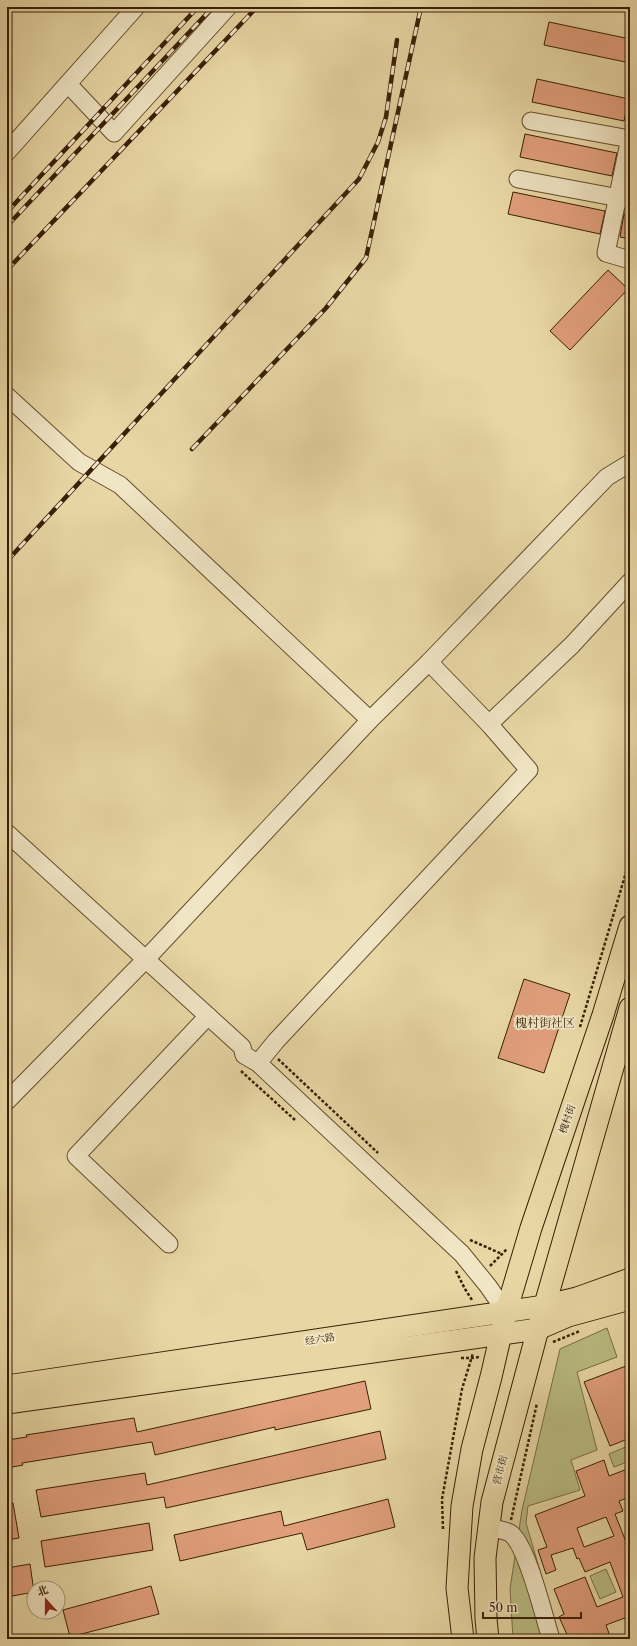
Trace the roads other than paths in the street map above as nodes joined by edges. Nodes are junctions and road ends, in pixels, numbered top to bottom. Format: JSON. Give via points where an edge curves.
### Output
{"nodes":[{"id":1,"x":136,"y":7,"type":"edge"},
{"id":2,"x":228,"y":7,"type":"edge"},
{"id":3,"x":69,"y":85,"type":"junction"},
{"id":4,"x":531,"y":121,"type":"dead end"},
{"id":5,"x":630,"y":139,"type":"edge"},
{"id":6,"x":7,"y":152,"type":"edge"},
{"id":7,"x":518,"y":179,"type":"dead end"},
{"id":8,"x":624,"y":199,"type":"edge"},
{"id":9,"x":630,"y":260,"type":"edge"},
{"id":10,"x":7,"y":396,"type":"edge"},
{"id":11,"x":630,"y":463,"type":"edge"},
{"id":12,"x":630,"y":582,"type":"edge"},
{"id":13,"x":429,"y":662,"type":"junction"},
{"id":14,"x":370,"y":720,"type":"junction"},
{"id":15,"x":489,"y":724,"type":"junction"},
{"id":16,"x":7,"y":833,"type":"edge"},
{"id":17,"x":630,"y":926,"type":"edge"},
{"id":18,"x":146,"y":959,"type":"junction"},
{"id":19,"x":630,"y":1008,"type":"edge"},
{"id":20,"x":208,"y":1016,"type":"junction"},
{"id":21,"x":264,"y":1056,"type":"junction"},
{"id":22,"x":7,"y":1101,"type":"edge"},
{"id":23,"x":169,"y":1244,"type":"dead end"},
{"id":24,"x":630,"y":1279,"type":"edge"},
{"id":25,"x":630,"y":1299,"type":"edge"},
{"id":26,"x":506,"y":1312,"type":"junction"},
{"id":27,"x":547,"y":1325,"type":"junction"},
{"id":28,"x":500,"y":1334,"type":"junction"},
{"id":29,"x":7,"y":1386,"type":"edge"},
{"id":30,"x":7,"y":1403,"type":"edge"},
{"id":31,"x":489,"y":1527,"type":"junction"},
{"id":32,"x":463,"y":1639,"type":"edge"},
{"id":33,"x":488,"y":1639,"type":"edge"},
{"id":34,"x":551,"y":1639,"type":"edge"}],
"edges":[{"from":1,"to":3,"type":"street"},
{"from":2,"to":3,"type":"street","via":[[114,132]]},
{"from":3,"to":6,"type":"street"},
{"from":4,"to":5,"type":"street"},
{"from":5,"to":8,"type":"street"},
{"from":7,"to":8,"type":"street"},
{"from":8,"to":9,"type":"street","via":[[606,253]]},
{"from":10,"to":14,"type":"street","via":[[79,462],[120,485]]},
{"from":11,"to":13,"type":"street","via":[[607,477]]},
{"from":12,"to":15,"type":"street","via":[[572,645]]},
{"from":13,"to":14,"type":"street"},
{"from":13,"to":15,"type":"street"},
{"from":14,"to":18,"type":"street"},
{"from":15,"to":21,"type":"street","via":[[528,770]]},
{"from":16,"to":18,"type":"street"},
{"from":17,"to":26,"type":"main road","name":"槐村街"},
{"from":18,"to":20,"type":"street"},
{"from":18,"to":22,"type":"street"},
{"from":19,"to":27,"type":"main road"},
{"from":20,"to":21,"type":"street","via":[[242,1047],[244,1055]]},
{"from":20,"to":23,"type":"street","via":[[76,1156]]},
{"from":21,"to":26,"type":"street","via":[[462,1254]]},
{"from":24,"to":27,"type":"main road","name":"经六路","via":[[577,1298]]},
{"from":25,"to":27,"type":"main road","name":"经六路","via":[[568,1316]]},
{"from":26,"to":27,"type":"main road","name":"经六路"},
{"from":26,"to":28,"type":"main road"},
{"from":26,"to":29,"type":"main road","name":"经六路"},
{"from":27,"to":28,"type":"main road","name":"经六路"},
{"from":27,"to":31,"type":"main road","name":"营市街","via":[[492,1502]]},
{"from":28,"to":30,"type":"main road","name":"经六路"},
{"from":28,"to":32,"type":"main road","via":[[472,1449],[462,1506],[457,1588]]},
{"from":31,"to":33,"type":"main road","name":"营市街","via":[[485,1558]]},
{"from":31,"to":34,"type":"street","via":[[509,1532],[527,1560]]}]}
